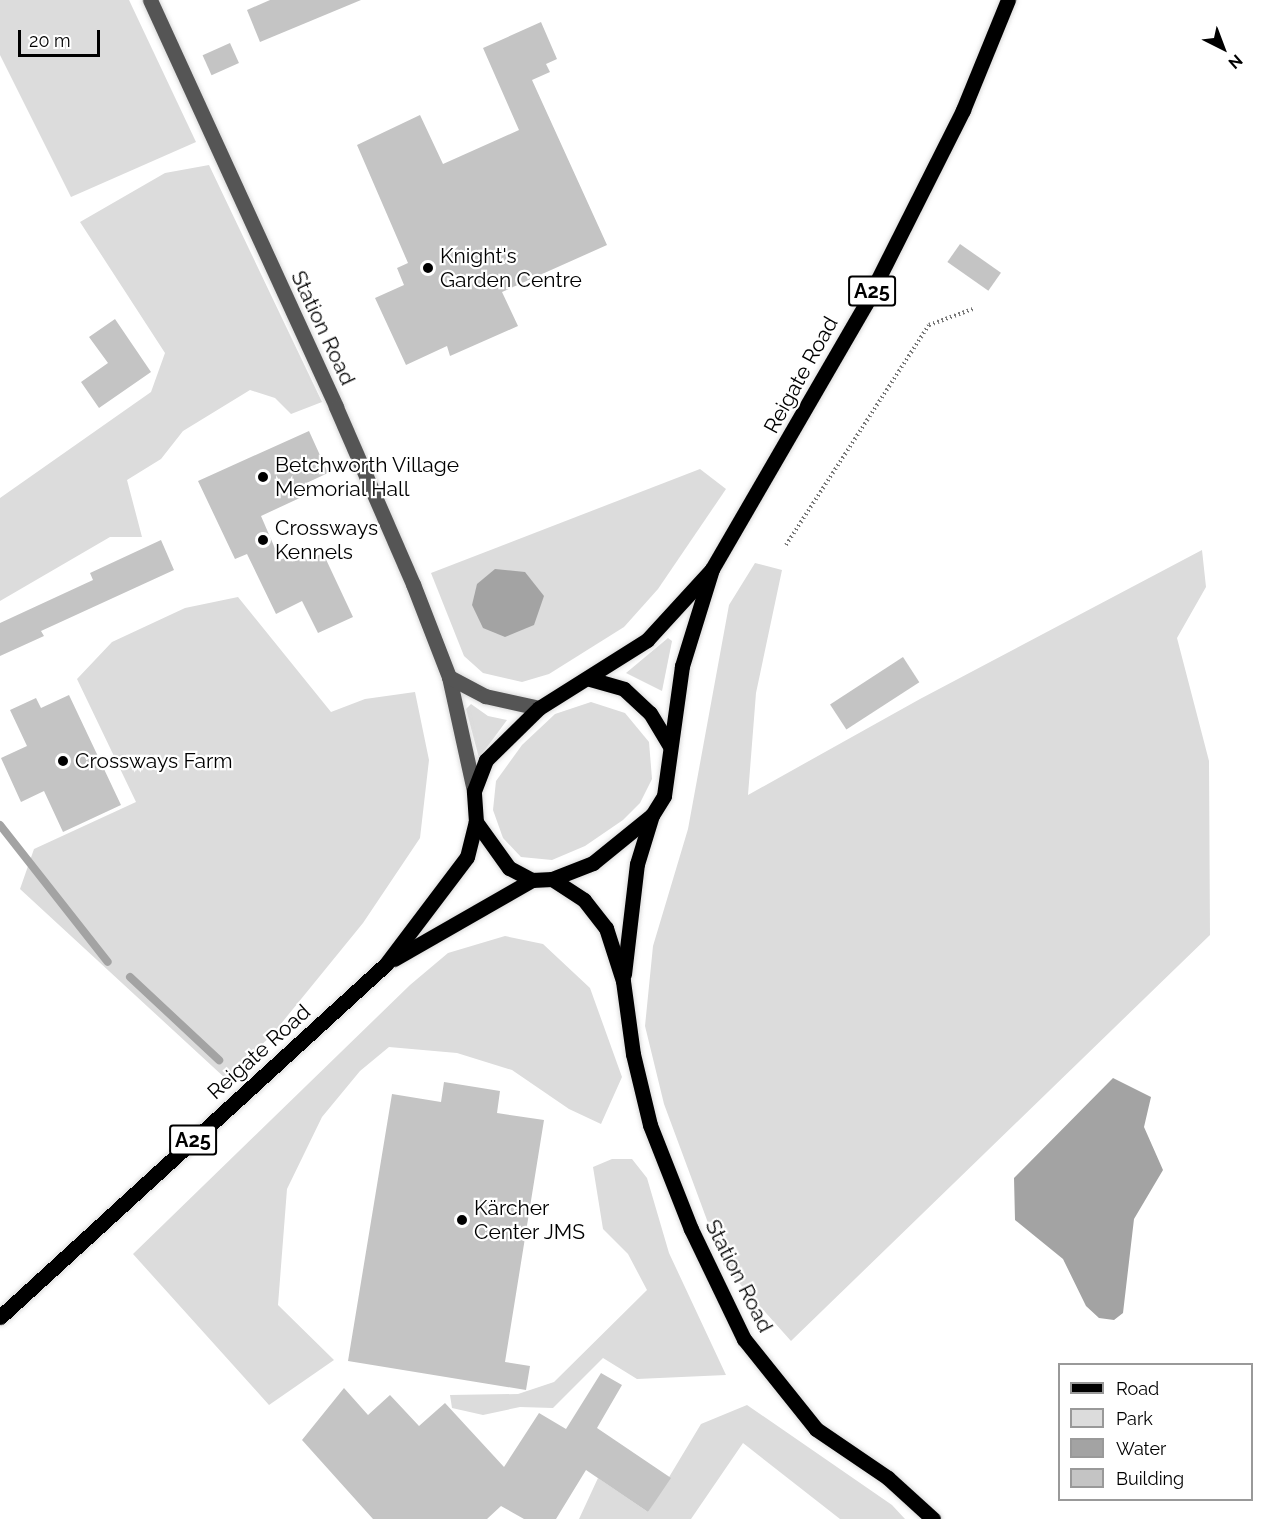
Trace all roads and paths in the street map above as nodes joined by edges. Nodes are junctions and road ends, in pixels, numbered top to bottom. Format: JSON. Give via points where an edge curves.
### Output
{"nodes":[{"id":1,"x":150,"y":0,"type":"edge"},
{"id":2,"x":1008,"y":0,"type":"edge"},
{"id":3,"x":973,"y":309,"type":"dead end"},
{"id":4,"x":786,"y":545,"type":"dead end"},
{"id":5,"x":712,"y":569,"type":"junction"},
{"id":6,"x":448,"y":677,"type":"junction"},
{"id":7,"x":590,"y":679,"type":"junction"},
{"id":8,"x":538,"y":708,"type":"junction"},
{"id":9,"x":670,"y":746,"type":"junction"},
{"id":10,"x":474,"y":791,"type":"junction"},
{"id":11,"x":652,"y":815,"type":"junction"},
{"id":12,"x":476,"y":822,"type":"junction"},
{"id":13,"x":552,"y":879,"type":"junction"},
{"id":14,"x":532,"y":880,"type":"junction"},
{"id":15,"x":386,"y":964,"type":"junction"},
{"id":16,"x":623,"y":981,"type":"junction"},
{"id":17,"x":0,"y":1317,"type":"edge"},
{"id":18,"x":933,"y":1519,"type":"edge"}],
"edges":[{"from":1,"to":6,"type":"street","name":"Station Road","via":[[341,417]]},
{"from":2,"to":5,"type":"main road","name":"Reigate Road","number":"A25","via":[[963,110],[866,303]]},
{"from":3,"to":4,"type":"path","via":[[929,325]]},
{"from":5,"to":7,"type":"main road","name":"Reigate Road","number":"A25","via":[[647,640]]},
{"from":5,"to":9,"type":"main road","name":"Reigate Road","number":"A25","via":[[682,666]]},
{"from":6,"to":8,"type":"street","via":[[485,696]]},
{"from":6,"to":10,"type":"street","name":"Station Road"},
{"from":7,"to":8,"type":"main road"},
{"from":7,"to":9,"type":"main road","via":[[624,689],[650,713]]},
{"from":8,"to":10,"type":"main road","via":[[486,760]]},
{"from":9,"to":11,"type":"main road","via":[[664,796]]},
{"from":10,"to":12,"type":"main road"},
{"from":11,"to":13,"type":"main road","via":[[593,863]]},
{"from":11,"to":16,"type":"main road","name":"Station Road","via":[[637,864]]},
{"from":12,"to":14,"type":"main road","via":[[509,868]]},
{"from":12,"to":15,"type":"main road","name":"Reigate Road","number":"A25","via":[[467,857]]},
{"from":13,"to":14,"type":"main road"},
{"from":13,"to":16,"type":"main road","name":"Station Road","via":[[584,900],[606,928]]},
{"from":14,"to":15,"type":"main road","name":"Reigate Road","number":"A25"},
{"from":15,"to":17,"type":"main road","name":"Reigate Road","number":"A25"},
{"from":16,"to":18,"type":"main road","name":"Station Road","via":[[633,1054],[650,1125],[691,1229],[744,1339],[816,1429],[888,1478]]}]}
